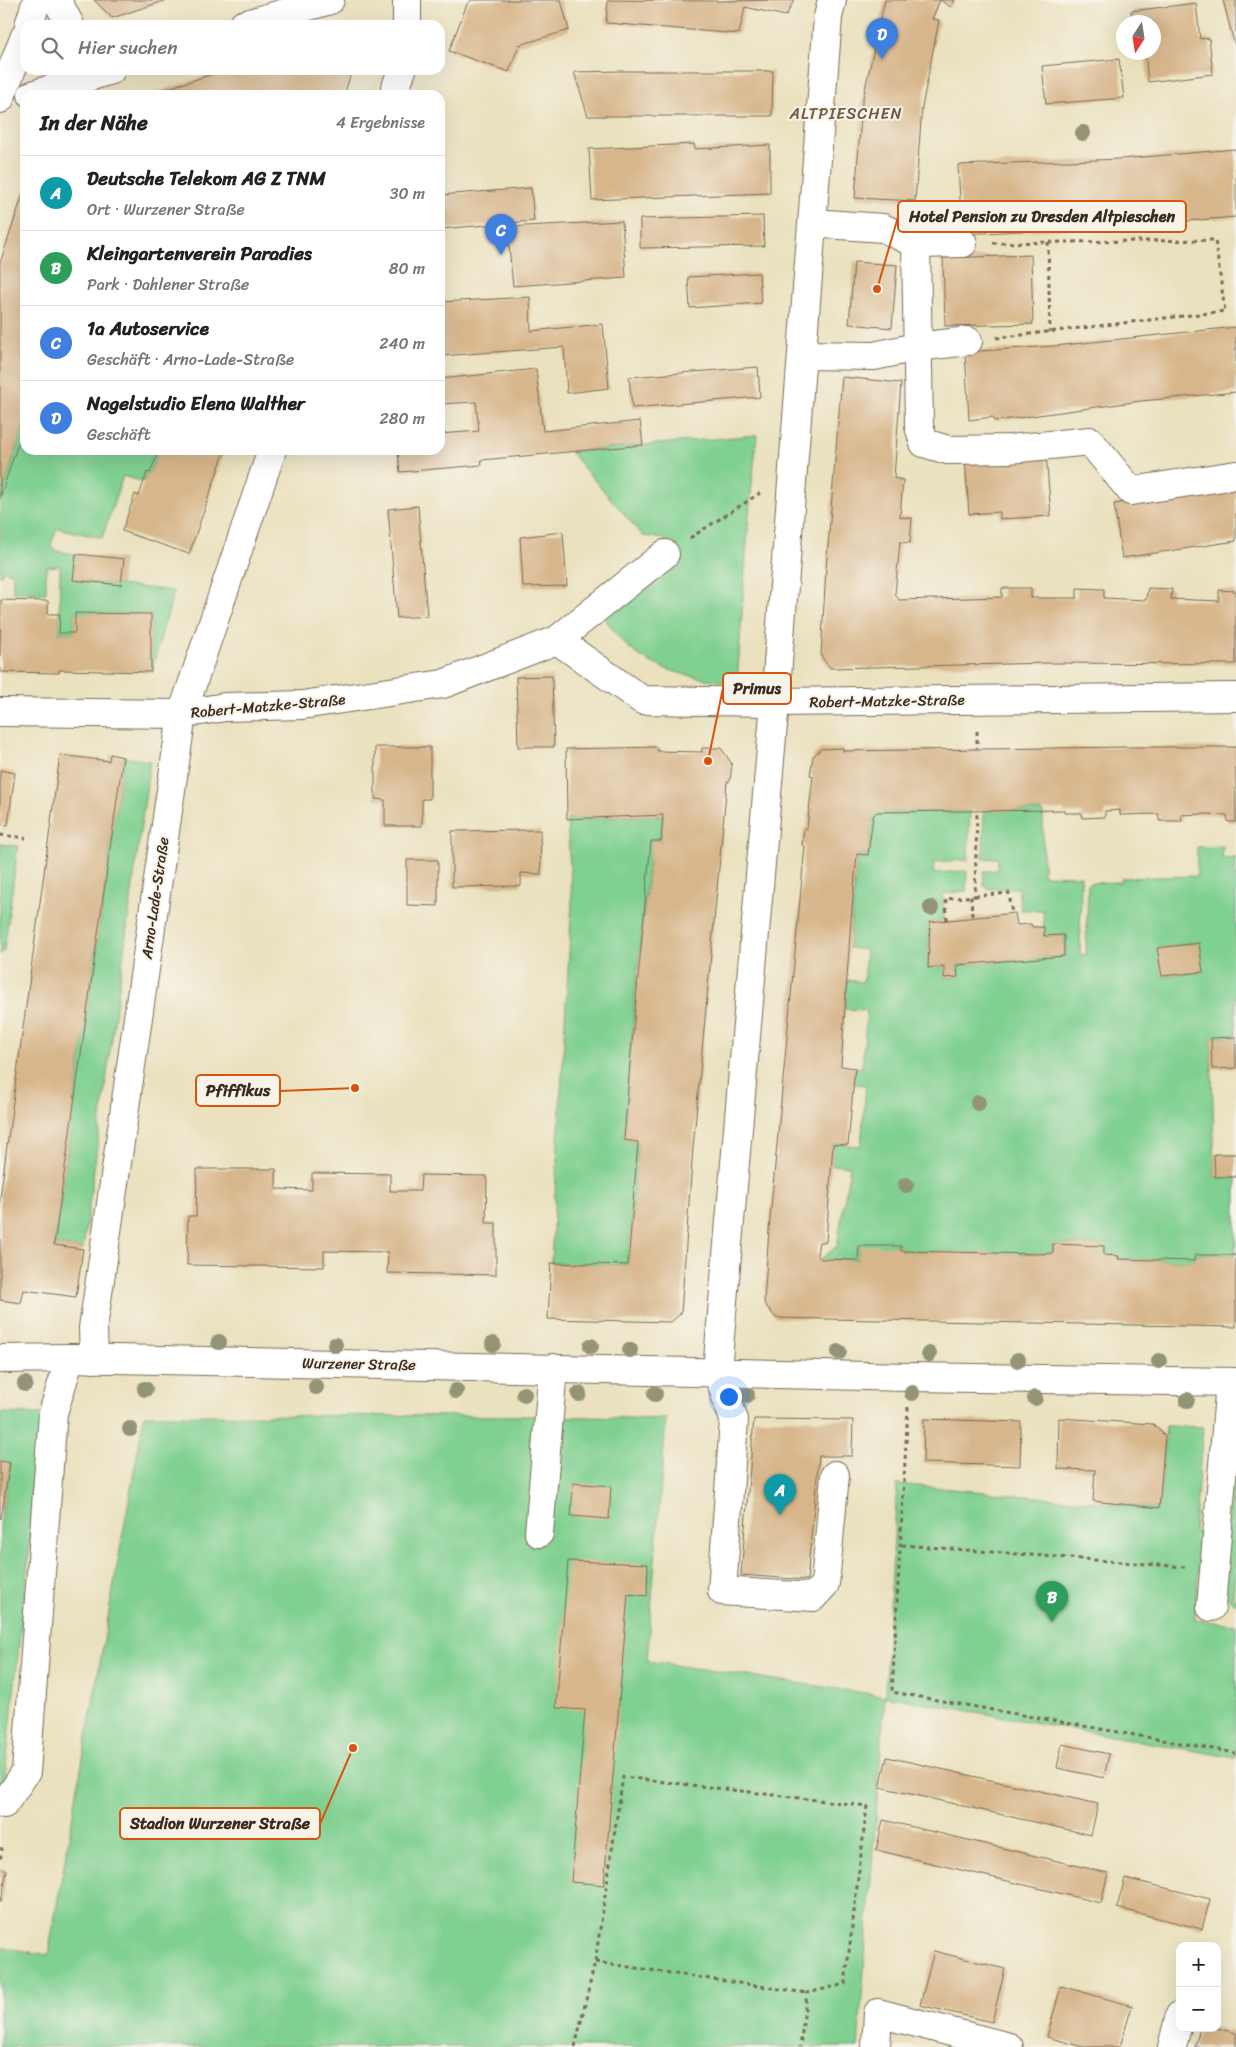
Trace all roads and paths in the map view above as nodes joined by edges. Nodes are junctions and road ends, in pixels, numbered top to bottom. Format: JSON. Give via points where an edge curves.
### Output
{"nodes":[{"id":1,"x":37,"y":0,"type":"edge"},
{"id":2,"x":57,"y":0,"type":"edge"},
{"id":3,"x":330,"y":0,"type":"edge"},
{"id":4,"x":407,"y":0,"type":"edge"},
{"id":5,"x":832,"y":0,"type":"edge"},
{"id":6,"x":31,"y":20,"type":"edge"},
{"id":7,"x":67,"y":20,"type":"edge"},
{"id":8,"x":260,"y":20,"type":"edge"},
{"id":9,"x":407,"y":20,"type":"edge"},
{"id":10,"x":20,"y":49,"type":"edge"},
{"id":11,"x":95,"y":75,"type":"edge"},
{"id":12,"x":400,"y":75,"type":"edge"},
{"id":13,"x":48,"y":90,"type":"edge"},
{"id":14,"x":395,"y":90,"type":"edge"},
{"id":15,"x":0,"y":99,"type":"edge"},
{"id":16,"x":20,"y":100,"type":"edge"},
{"id":17,"x":0,"y":106,"type":"edge"},
{"id":18,"x":812,"y":223,"type":"junction"},
{"id":19,"x":1048,"y":242,"type":"junction"},
{"id":20,"x":963,"y":243,"type":"joint"},
{"id":21,"x":916,"y":244,"type":"junction"},
{"id":22,"x":1050,"y":332,"type":"junction"},
{"id":23,"x":968,"y":341,"type":"joint"},
{"id":24,"x":917,"y":347,"type":"junction"},
{"id":25,"x":802,"y":355,"type":"junction"},
{"id":26,"x":270,"y":455,"type":"edge"},
{"id":27,"x":1236,"y":475,"type":"edge"},
{"id":28,"x":792,"y":477,"type":"junction"},
{"id":29,"x":665,"y":554,"type":"joint"},
{"id":30,"x":557,"y":640,"type":"junction"},
{"id":31,"x":1236,"y":697,"type":"edge"},
{"id":32,"x":775,"y":702,"type":"junction"},
{"id":33,"x":0,"y":712,"type":"edge"},
{"id":34,"x":182,"y":714,"type":"junction"},
{"id":35,"x":976,"y":810,"type":"dead end"},
{"id":36,"x":0,"y":835,"type":"edge"},
{"id":37,"x":26,"y":838,"type":"dead end"},
{"id":38,"x":973,"y":896,"type":"junction"},
{"id":39,"x":1012,"y":913,"type":"dead end"},
{"id":40,"x":972,"y":917,"type":"dead end"},
{"id":41,"x":947,"y":920,"type":"dead end"},
{"id":42,"x":0,"y":1359,"type":"edge"},
{"id":43,"x":82,"y":1359,"type":"junction"},
{"id":44,"x":554,"y":1368,"type":"junction"},
{"id":45,"x":717,"y":1372,"type":"junction"},
{"id":46,"x":1233,"y":1382,"type":"edge"},
{"id":47,"x":907,"y":1422,"type":"dead end"},
{"id":48,"x":835,"y":1475,"type":"dead end"},
{"id":49,"x":539,"y":1533,"type":"dead end"},
{"id":50,"x":902,"y":1545,"type":"junction"},
{"id":51,"x":1188,"y":1567,"type":"dead end"},
{"id":52,"x":1211,"y":1607,"type":"dead end"},
{"id":53,"x":1236,"y":1753,"type":"edge"},
{"id":54,"x":4,"y":1804,"type":"dead end"},
{"id":55,"x":0,"y":1848,"type":"edge"},
{"id":56,"x":0,"y":1860,"type":"edge"},
{"id":57,"x":595,"y":1962,"type":"junction"},
{"id":58,"x":807,"y":1993,"type":"junction"},
{"id":59,"x":1176,"y":2030,"type":"edge"},
{"id":60,"x":575,"y":2047,"type":"edge"},
{"id":61,"x":800,"y":2047,"type":"edge"},
{"id":62,"x":876,"y":2047,"type":"edge"},
{"id":63,"x":1009,"y":2047,"type":"edge"},
{"id":64,"x":1172,"y":2047,"type":"edge"}],
"edges":[{"from":1,"to":6,"type":"street"},
{"from":2,"to":7,"type":"street"},
{"from":3,"to":8,"type":"street"},
{"from":4,"to":9,"type":"street"},
{"from":5,"to":18,"type":"street"},
{"from":10,"to":15,"type":"street"},
{"from":11,"to":13,"type":"street"},
{"from":12,"to":14,"type":"street"},
{"from":16,"to":17,"type":"street"},
{"from":18,"to":21,"type":"street","via":[[883,228]]},
{"from":18,"to":25,"type":"street"},
{"from":19,"to":20,"type":"path"},
{"from":19,"to":22,"type":"path"},
{"from":19,"to":22,"type":"path","via":[[1215,240],[1224,312]]},
{"from":20,"to":21,"type":"street"},
{"from":21,"to":24,"type":"street"},
{"from":22,"to":23,"type":"path"},
{"from":23,"to":24,"type":"street"},
{"from":24,"to":25,"type":"street","via":[[874,356]]},
{"from":24,"to":27,"type":"street","via":[[920,426],[924,443],[948,450],[1009,449],[1090,441],[1131,491]]},
{"from":25,"to":28,"type":"street"},
{"from":26,"to":34,"type":"street","name":"Arno-Lade-Straße"},
{"from":28,"to":29,"type":"path","via":[[751,498]]},
{"from":28,"to":32,"type":"street"},
{"from":29,"to":30,"type":"street","name":"Robert-Matzke-Straße"},
{"from":30,"to":32,"type":"street","name":"Robert-Matzke-Straße","via":[[642,700]]},
{"from":30,"to":34,"type":"street","name":"Robert-Matzke-Straße","via":[[443,684],[302,705],[225,707]]},
{"from":31,"to":32,"type":"street","name":"Robert-Matzke-Straße"},
{"from":32,"to":45,"type":"street"},
{"from":33,"to":34,"type":"street","name":"Robert-Matzke-Straße"},
{"from":34,"to":43,"type":"street","name":"Arno-Lade-Straße","via":[[93,1328]]},
{"from":35,"to":38,"type":"path"},
{"from":36,"to":37,"type":"path"},
{"from":38,"to":39,"type":"path","via":[[1009,893]]},
{"from":38,"to":40,"type":"path"},
{"from":38,"to":41,"type":"path","via":[[946,899]]},
{"from":42,"to":43,"type":"street","name":"Wurzener Straße"},
{"from":43,"to":44,"type":"street","name":"Wurzener Straße"},
{"from":43,"to":54,"type":"street","name":"Arno-Lade-Straße","via":[[53,1413],[26,1772]]},
{"from":44,"to":45,"type":"street","name":"Wurzener Straße"},
{"from":44,"to":49,"type":"street"},
{"from":45,"to":46,"type":"street","name":"Wurzener Straße"},
{"from":45,"to":48,"type":"street","via":[[734,1420],[722,1591],[813,1597],[825,1584]]},
{"from":46,"to":52,"type":"street"},
{"from":47,"to":50,"type":"path"},
{"from":50,"to":51,"type":"path"},
{"from":50,"to":53,"type":"path","via":[[892,1692]]},
{"from":55,"to":56,"type":"path"},
{"from":57,"to":58,"type":"path"},
{"from":57,"to":58,"type":"path","via":[[623,1777],[867,1806],[845,1984]]},
{"from":57,"to":60,"type":"path"},
{"from":58,"to":61,"type":"path"},
{"from":59,"to":64,"type":"street"},
{"from":62,"to":63,"type":"street","via":[[878,2013]]}]}
